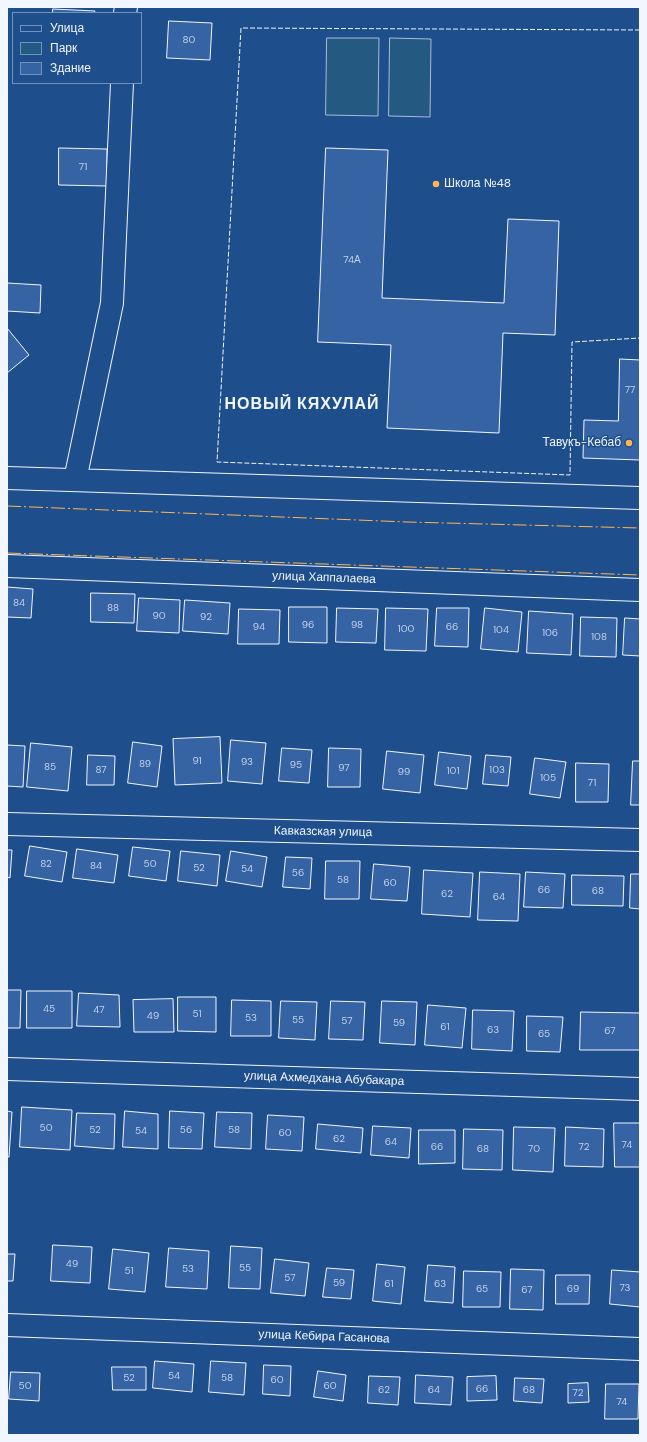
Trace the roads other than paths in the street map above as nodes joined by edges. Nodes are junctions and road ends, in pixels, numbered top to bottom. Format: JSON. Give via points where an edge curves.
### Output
{"nodes":[{"id":1,"x":122,"y":84,"type":"edge"},
{"id":2,"x":7,"y":478,"type":"edge"},
{"id":3,"x":75,"y":480,"type":"junction"},
{"id":4,"x":640,"y":498,"type":"edge"},
{"id":5,"x":7,"y":566,"type":"edge"},
{"id":6,"x":640,"y":590,"type":"edge"},
{"id":7,"x":7,"y":824,"type":"edge"},
{"id":8,"x":640,"y":840,"type":"edge"},
{"id":9,"x":7,"y":1069,"type":"edge"},
{"id":10,"x":640,"y":1089,"type":"edge"},
{"id":11,"x":7,"y":1325,"type":"edge"},
{"id":12,"x":640,"y":1349,"type":"edge"}],
"edges":[{"from":1,"to":3,"type":"street","via":[[112,303]]},
{"from":2,"to":3,"type":"street"},
{"from":3,"to":4,"type":"street"},
{"from":5,"to":6,"type":"street","name":"улица Хаппалаева"},
{"from":7,"to":8,"type":"street","name":"Кавказская улица"},
{"from":9,"to":10,"type":"street","name":"улица Ахмедхана Абубакара"},
{"from":11,"to":12,"type":"street","name":"улица Кебира Гасанова"}]}
